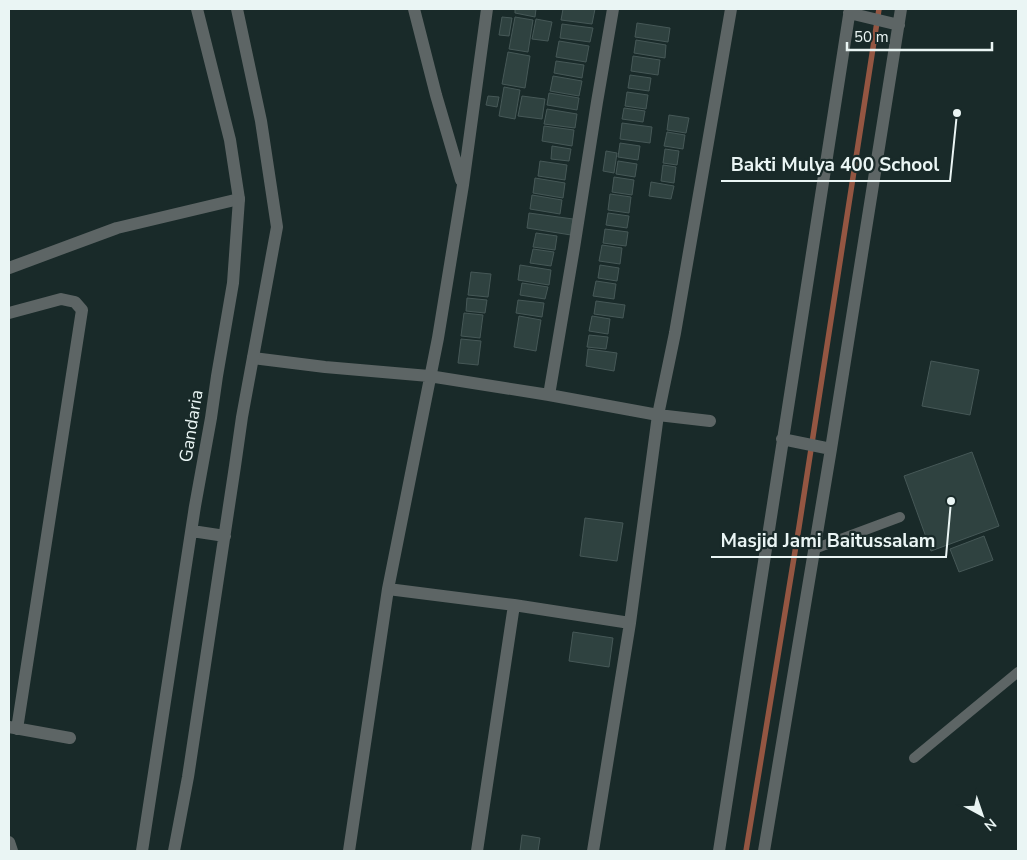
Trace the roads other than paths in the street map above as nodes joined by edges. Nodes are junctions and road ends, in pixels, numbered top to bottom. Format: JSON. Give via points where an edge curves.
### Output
{"nodes":[{"id":1,"x":197,"y":9,"type":"edge"},
{"id":2,"x":237,"y":9,"type":"edge"},
{"id":3,"x":414,"y":9,"type":"edge"},
{"id":4,"x":487,"y":9,"type":"edge"},
{"id":5,"x":614,"y":9,"type":"edge"},
{"id":6,"x":731,"y":9,"type":"edge"},
{"id":7,"x":901,"y":9,"type":"edge"},
{"id":8,"x":850,"y":11,"type":"edge"},
{"id":9,"x":897,"y":24,"type":"junction"},
{"id":10,"x":463,"y":185,"type":"junction"},
{"id":11,"x":240,"y":199,"type":"junction"},
{"id":12,"x":9,"y":268,"type":"edge"},
{"id":13,"x":9,"y":313,"type":"edge"},
{"id":14,"x":253,"y":358,"type":"junction"},
{"id":15,"x":429,"y":376,"type":"junction"},
{"id":16,"x":548,"y":395,"type":"junction"},
{"id":17,"x":658,"y":415,"type":"junction"},
{"id":18,"x":710,"y":421,"type":"dead end"},
{"id":19,"x":782,"y":439,"type":"junction"},
{"id":20,"x":825,"y":447,"type":"junction"},
{"id":21,"x":900,"y":517,"type":"dead end"},
{"id":22,"x":192,"y":531,"type":"junction"},
{"id":23,"x":224,"y":536,"type":"junction"},
{"id":24,"x":814,"y":549,"type":"junction"},
{"id":25,"x":388,"y":589,"type":"junction"},
{"id":26,"x":514,"y":605,"type":"junction"},
{"id":27,"x":630,"y":623,"type":"junction"},
{"id":28,"x":1018,"y":672,"type":"edge"},
{"id":29,"x":13,"y":728,"type":"edge"},
{"id":30,"x":70,"y":738,"type":"dead end"},
{"id":31,"x":914,"y":758,"type":"dead end"},
{"id":32,"x":9,"y":842,"type":"edge"},
{"id":33,"x":12,"y":851,"type":"edge"},
{"id":34,"x":142,"y":851,"type":"edge"},
{"id":35,"x":174,"y":851,"type":"edge"},
{"id":36,"x":349,"y":851,"type":"edge"},
{"id":37,"x":477,"y":851,"type":"edge"},
{"id":38,"x":594,"y":851,"type":"edge"},
{"id":39,"x":719,"y":851,"type":"edge"},
{"id":40,"x":764,"y":851,"type":"edge"}],
"edges":[{"from":1,"to":11,"type":"street","name":"Gandaria","via":[[230,140]]},
{"from":2,"to":14,"type":"street","via":[[261,121],[276,227]]},
{"from":3,"to":10,"type":"street"},
{"from":4,"to":10,"type":"street"},
{"from":5,"to":16,"type":"street"},
{"from":6,"to":17,"type":"street"},
{"from":7,"to":9,"type":"street"},
{"from":8,"to":9,"type":"street","via":[[862,17]]},
{"from":8,"to":19,"type":"street"},
{"from":9,"to":20,"type":"street"},
{"from":10,"to":15,"type":"street"},
{"from":11,"to":12,"type":"street","via":[[117,228]]},
{"from":11,"to":22,"type":"street","name":"Gandaria","via":[[233,283]]},
{"from":13,"to":29,"type":"street","via":[[61,299],[75,302],[82,310]]},
{"from":14,"to":15,"type":"street"},
{"from":14,"to":23,"type":"street"},
{"from":15,"to":16,"type":"street"},
{"from":15,"to":25,"type":"street"},
{"from":16,"to":17,"type":"street"},
{"from":17,"to":18,"type":"street"},
{"from":17,"to":27,"type":"street"},
{"from":19,"to":20,"type":"street"},
{"from":19,"to":39,"type":"street"},
{"from":20,"to":24,"type":"street"},
{"from":21,"to":24,"type":"lane"},
{"from":22,"to":23,"type":"street"},
{"from":22,"to":34,"type":"street","name":"Gandaria"},
{"from":23,"to":35,"type":"street"},
{"from":24,"to":40,"type":"street"},
{"from":25,"to":26,"type":"street"},
{"from":25,"to":36,"type":"street"},
{"from":26,"to":27,"type":"street"},
{"from":26,"to":37,"type":"street"},
{"from":27,"to":38,"type":"street"},
{"from":28,"to":31,"type":"lane"},
{"from":29,"to":30,"type":"street"},
{"from":32,"to":33,"type":"street"}]}
